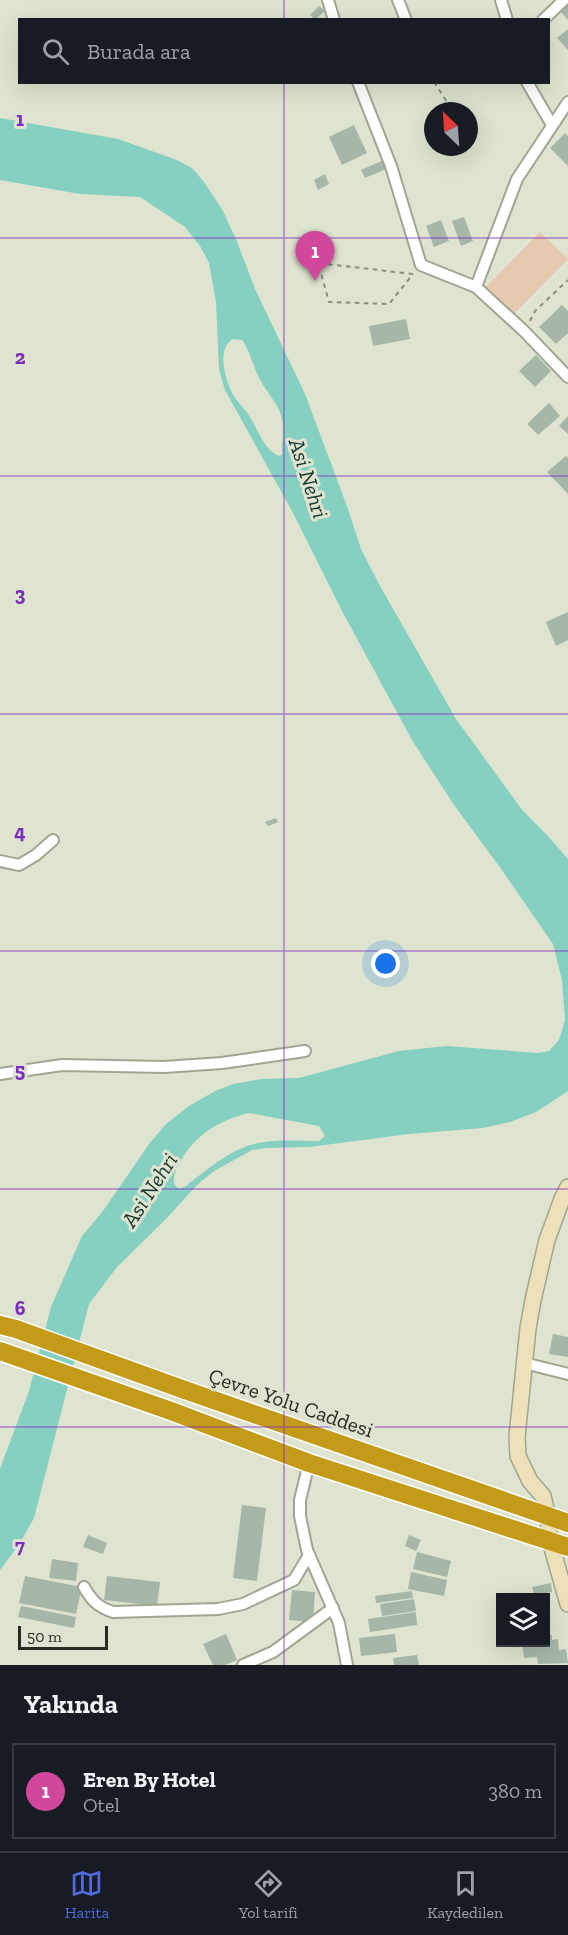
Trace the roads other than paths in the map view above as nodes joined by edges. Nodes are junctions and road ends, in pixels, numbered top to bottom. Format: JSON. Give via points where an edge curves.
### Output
{"nodes":[{"id":1,"x":328,"y":0,"type":"edge"},
{"id":2,"x":398,"y":0,"type":"edge"},
{"id":3,"x":501,"y":0,"type":"edge"},
{"id":4,"x":564,"y":0,"type":"edge"},
{"id":5,"x":333,"y":18,"type":"edge"},
{"id":6,"x":405,"y":18,"type":"edge"},
{"id":7,"x":506,"y":18,"type":"edge"},
{"id":8,"x":545,"y":18,"type":"edge"},
{"id":9,"x":359,"y":84,"type":"edge"},
{"id":10,"x":528,"y":84,"type":"edge"},
{"id":11,"x":568,"y":102,"type":"edge"},
{"id":12,"x":552,"y":125,"type":"junction"},
{"id":13,"x":476,"y":286,"type":"junction"},
{"id":14,"x":568,"y":377,"type":"edge"},
{"id":15,"x":53,"y":840,"type":"dead end"},
{"id":16,"x":0,"y":861,"type":"edge"},
{"id":17,"x":305,"y":1051,"type":"dead end"},
{"id":18,"x":0,"y":1074,"type":"edge"},
{"id":19,"x":568,"y":1187,"type":"edge"},
{"id":20,"x":8,"y":1327,"type":"edge"},
{"id":21,"x":5,"y":1353,"type":"edge"},
{"id":22,"x":524,"y":1363,"type":"junction"},
{"id":23,"x":568,"y":1374,"type":"edge"},
{"id":24,"x":309,"y":1463,"type":"junction"},
{"id":25,"x":548,"y":1517,"type":"junction"},
{"id":26,"x":568,"y":1523,"type":"edge"},
{"id":27,"x":550,"y":1541,"type":"junction"},
{"id":28,"x":568,"y":1547,"type":"edge"},
{"id":29,"x":309,"y":1555,"type":"junction"},
{"id":30,"x":84,"y":1587,"type":"dead end"},
{"id":31,"x":568,"y":1601,"type":"edge"},
{"id":32,"x":333,"y":1608,"type":"junction"},
{"id":33,"x":243,"y":1665,"type":"edge"},
{"id":34,"x":346,"y":1665,"type":"edge"}],
"edges":[{"from":1,"to":5,"type":"street"},
{"from":2,"to":6,"type":"street"},
{"from":3,"to":7,"type":"street"},
{"from":4,"to":8,"type":"street"},
{"from":9,"to":13,"type":"street","via":[[391,166],[421,265]]},
{"from":10,"to":12,"type":"street"},
{"from":11,"to":12,"type":"street"},
{"from":12,"to":13,"type":"street","via":[[517,179]]},
{"from":13,"to":14,"type":"street"},
{"from":15,"to":16,"type":"street","via":[[19,866]]},
{"from":17,"to":18,"type":"street","via":[[222,1063],[164,1067],[62,1065]]},
{"from":19,"to":22,"type":"street","via":[[545,1248]]},
{"from":20,"to":25,"type":"highway","name":"Çevre Yolu Caddesi"},
{"from":21,"to":24,"type":"highway"},
{"from":22,"to":23,"type":"street"},
{"from":22,"to":25,"type":"street","via":[[518,1456],[530,1481],[543,1496]]},
{"from":24,"to":27,"type":"highway"},
{"from":24,"to":29,"type":"street","via":[[300,1516]]},
{"from":25,"to":26,"type":"highway","name":"Çevre Yolu Caddesi"},
{"from":25,"to":27,"type":"street"},
{"from":27,"to":28,"type":"highway"},
{"from":27,"to":31,"type":"street"},
{"from":29,"to":30,"type":"street","via":[[294,1580],[243,1604],[218,1610],[113,1612],[99,1607]]},
{"from":29,"to":32,"type":"street"},
{"from":32,"to":33,"type":"street","via":[[273,1652]]},
{"from":32,"to":34,"type":"street"}]}
